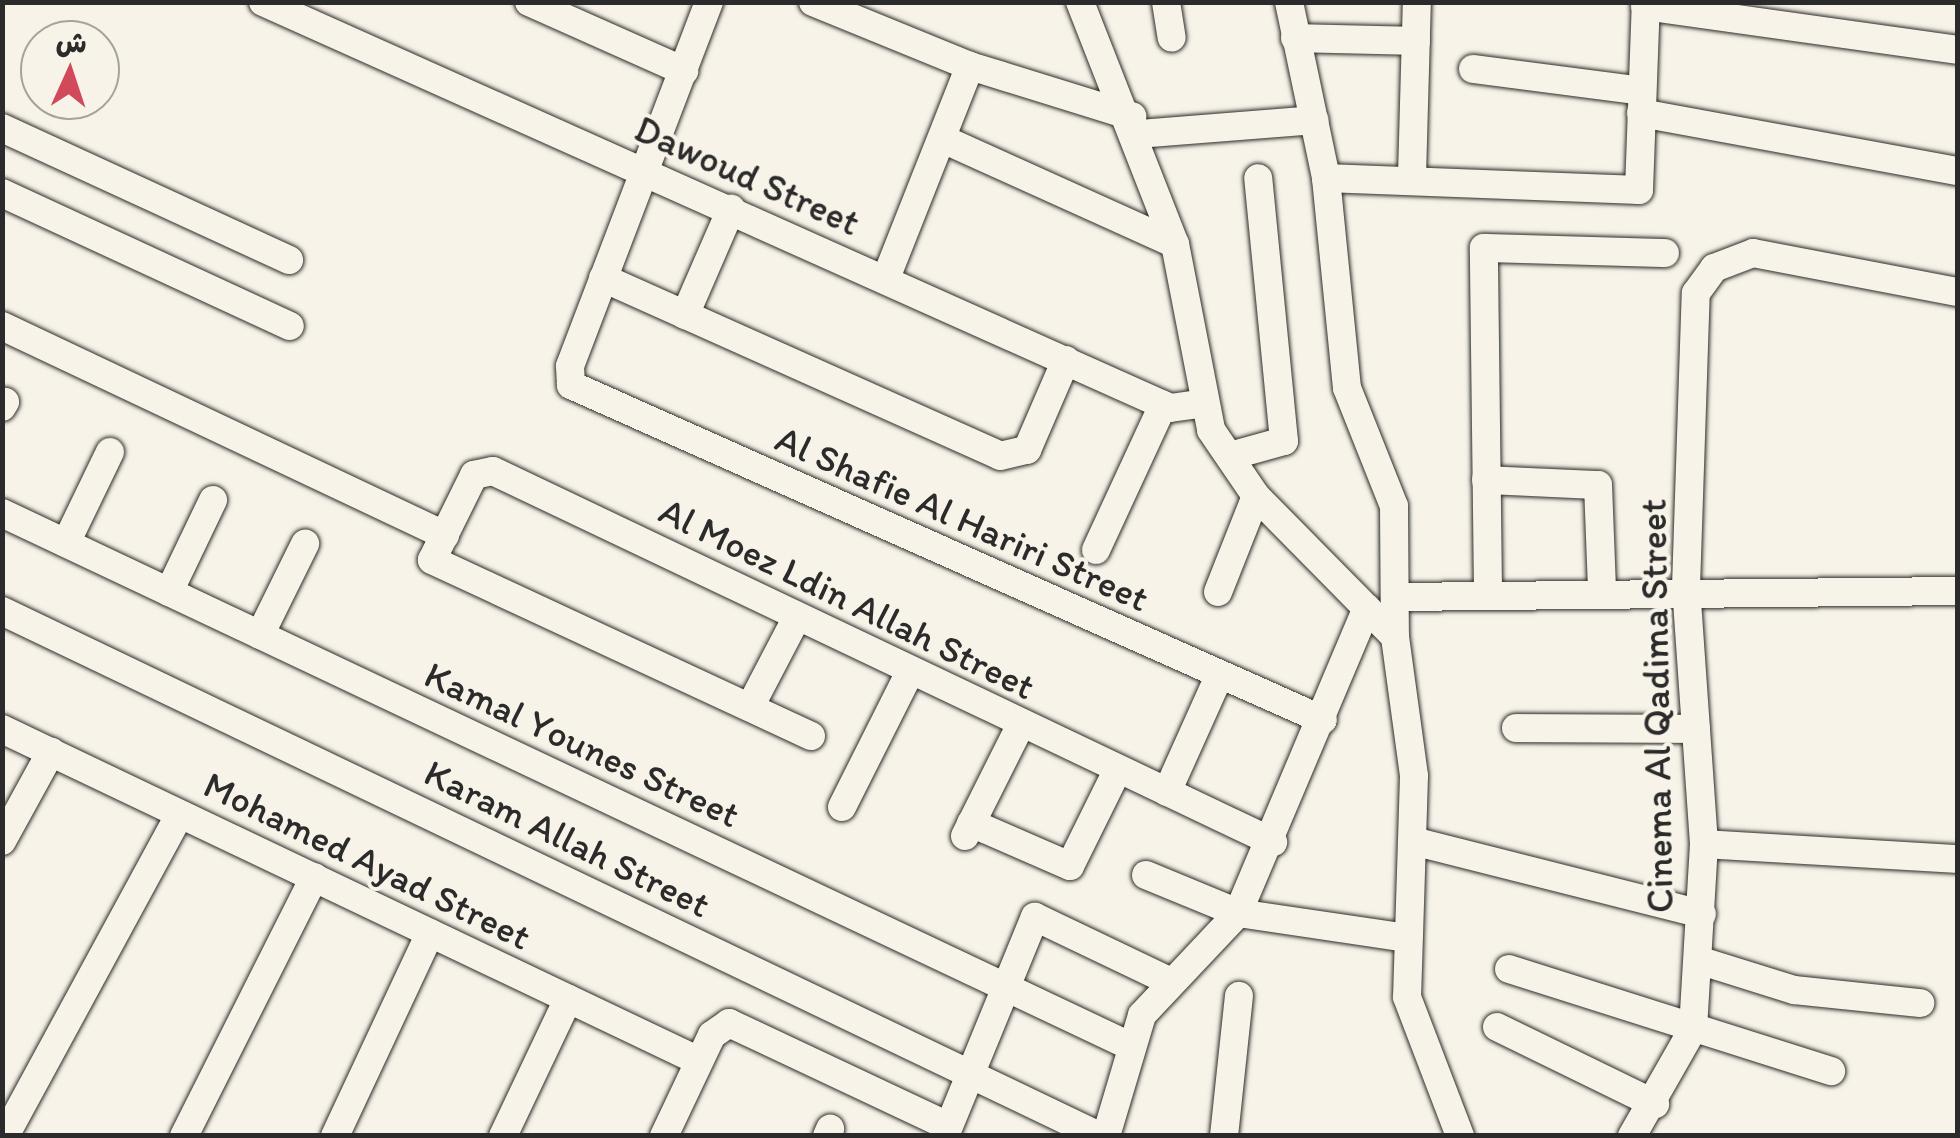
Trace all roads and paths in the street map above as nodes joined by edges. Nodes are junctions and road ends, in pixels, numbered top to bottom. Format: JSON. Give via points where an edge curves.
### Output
{"nodes":[{"id":1,"x":263,"y":2,"type":"edge"},
{"id":2,"x":529,"y":2,"type":"edge"},
{"id":3,"x":709,"y":2,"type":"edge"},
{"id":4,"x":813,"y":2,"type":"edge"},
{"id":5,"x":1080,"y":2,"type":"edge"},
{"id":6,"x":1166,"y":2,"type":"edge"},
{"id":7,"x":1289,"y":2,"type":"edge"},
{"id":8,"x":1416,"y":2,"type":"edge"},
{"id":9,"x":1646,"y":4,"type":"edge"},
{"id":10,"x":1172,"y":38,"type":"dead end"},
{"id":11,"x":1296,"y":38,"type":"junction"},
{"id":12,"x":1416,"y":41,"type":"junction"},
{"id":13,"x":1958,"y":50,"type":"edge"},
{"id":14,"x":970,"y":66,"type":"junction"},
{"id":15,"x":1474,"y":70,"type":"dead end"},
{"id":16,"x":684,"y":71,"type":"junction"},
{"id":17,"x":1642,"y":102,"type":"junction"},
{"id":18,"x":1314,"y":120,"type":"junction"},
{"id":19,"x":1135,"y":125,"type":"junction"},
{"id":20,"x":2,"y":128,"type":"edge"},
{"id":21,"x":945,"y":140,"type":"junction"},
{"id":22,"x":644,"y":171,"type":"junction"},
{"id":23,"x":1958,"y":171,"type":"edge"},
{"id":24,"x":1412,"y":176,"type":"junction"},
{"id":25,"x":1258,"y":178,"type":"dead end"},
{"id":26,"x":1326,"y":178,"type":"junction"},
{"id":27,"x":2,"y":193,"type":"edge"},
{"id":28,"x":731,"y":209,"type":"junction"},
{"id":29,"x":1175,"y":244,"type":"junction"},
{"id":30,"x":1666,"y":253,"type":"dead end"},
{"id":31,"x":289,"y":260,"type":"dead end"},
{"id":32,"x":603,"y":278,"type":"junction"},
{"id":33,"x":886,"y":278,"type":"junction"},
{"id":34,"x":1958,"y":292,"type":"edge"},
{"id":35,"x":685,"y":315,"type":"junction"},
{"id":36,"x":2,"y":326,"type":"edge"},
{"id":37,"x":290,"y":326,"type":"dead end"},
{"id":38,"x":1066,"y":360,"type":"junction"},
{"id":39,"x":1163,"y":404,"type":"junction"},
{"id":40,"x":1200,"y":404,"type":"junction"},
{"id":41,"x":110,"y":452,"type":"dead end"},
{"id":42,"x":1230,"y":456,"type":"junction"},
{"id":43,"x":1486,"y":480,"type":"junction"},
{"id":44,"x":1256,"y":496,"type":"junction"},
{"id":45,"x":213,"y":500,"type":"dead end"},
{"id":46,"x":2,"y":513,"type":"edge"},
{"id":47,"x":66,"y":543,"type":"junction"},
{"id":48,"x":305,"y":544,"type":"dead end"},
{"id":49,"x":439,"y":548,"type":"junction"},
{"id":50,"x":1096,"y":550,"type":"dead end"},
{"id":51,"x":1686,"y":587,"type":"junction"},
{"id":52,"x":1602,"y":589,"type":"junction"},
{"id":53,"x":1958,"y":590,"type":"edge"},
{"id":54,"x":1488,"y":591,"type":"junction"},
{"id":55,"x":170,"y":592,"type":"junction"},
{"id":56,"x":1218,"y":592,"type":"dead end"},
{"id":57,"x":1396,"y":596,"type":"junction"},
{"id":58,"x":1368,"y":608,"type":"junction"},
{"id":59,"x":2,"y":611,"type":"edge"},
{"id":60,"x":797,"y":618,"type":"junction"},
{"id":61,"x":260,"y":635,"type":"junction"},
{"id":62,"x":1396,"y":637,"type":"junction"},
{"id":63,"x":910,"y":672,"type":"junction"},
{"id":64,"x":1220,"y":674,"type":"junction"},
{"id":65,"x":750,"y":707,"type":"junction"},
{"id":66,"x":1323,"y":720,"type":"junction"},
{"id":67,"x":1021,"y":724,"type":"junction"},
{"id":68,"x":1516,"y":728,"type":"dead end"},
{"id":69,"x":2,"y":729,"type":"edge"},
{"id":70,"x":1696,"y":730,"type":"junction"},
{"id":71,"x":811,"y":736,"type":"dead end"},
{"id":72,"x":51,"y":752,"type":"junction"},
{"id":73,"x":1118,"y":770,"type":"junction"},
{"id":74,"x":1166,"y":792,"type":"junction"},
{"id":75,"x":842,"y":807,"type":"dead end"},
{"id":76,"x":180,"y":814,"type":"junction"},
{"id":77,"x":2,"y":841,"type":"edge"},
{"id":78,"x":1412,"y":841,"type":"junction"},
{"id":79,"x":1274,"y":842,"type":"junction"},
{"id":80,"x":1704,"y":844,"type":"junction"},
{"id":81,"x":1958,"y":859,"type":"edge"},
{"id":82,"x":1146,"y":875,"type":"dead end"},
{"id":83,"x":314,"y":878,"type":"junction"},
{"id":84,"x":1238,"y":913,"type":"junction"},
{"id":85,"x":1702,"y":914,"type":"junction"},
{"id":86,"x":430,"y":933,"type":"junction"},
{"id":87,"x":1408,"y":938,"type":"junction"},
{"id":88,"x":1698,"y":960,"type":"junction"},
{"id":89,"x":1510,"y":969,"type":"dead end"},
{"id":90,"x":1172,"y":982,"type":"junction"},
{"id":91,"x":1005,"y":985,"type":"junction"},
{"id":92,"x":1238,"y":996,"type":"dead end"},
{"id":93,"x":568,"y":999,"type":"junction"},
{"id":94,"x":1920,"y":1004,"type":"dead end"},
{"id":95,"x":1497,"y":1028,"type":"dead end"},
{"id":96,"x":1693,"y":1029,"type":"junction"},
{"id":97,"x":1128,"y":1046,"type":"junction"},
{"id":98,"x":698,"y":1062,"type":"junction"},
{"id":99,"x":1831,"y":1071,"type":"dead end"},
{"id":100,"x":968,"y":1072,"type":"junction"},
{"id":101,"x":1655,"y":1104,"type":"junction"},
{"id":102,"x":946,"y":1131,"type":"edge"},
{"id":103,"x":5,"y":1136,"type":"edge"},
{"id":104,"x":184,"y":1136,"type":"edge"},
{"id":105,"x":335,"y":1136,"type":"edge"},
{"id":106,"x":503,"y":1136,"type":"edge"},
{"id":107,"x":664,"y":1136,"type":"edge"},
{"id":108,"x":1102,"y":1136,"type":"edge"},
{"id":109,"x":1224,"y":1136,"type":"edge"},
{"id":110,"x":1460,"y":1136,"type":"edge"},
{"id":111,"x":1632,"y":1136,"type":"edge"}],
"edges":[{"from":1,"to":22,"type":"street","name":"Dawoud Street"},
{"from":2,"to":16,"type":"street"},
{"from":3,"to":16,"type":"street"},
{"from":4,"to":14,"type":"street"},
{"from":5,"to":19,"type":"street"},
{"from":6,"to":10,"type":"street"},
{"from":7,"to":11,"type":"street"},
{"from":8,"to":12,"type":"street"},
{"from":9,"to":13,"type":"street"},
{"from":9,"to":17,"type":"street"},
{"from":11,"to":12,"type":"street"},
{"from":11,"to":18,"type":"street"},
{"from":12,"to":24,"type":"street"},
{"from":14,"to":19,"type":"street"},
{"from":14,"to":21,"type":"street"},
{"from":15,"to":17,"type":"street"},
{"from":16,"to":22,"type":"street"},
{"from":17,"to":23,"type":"street"},
{"from":17,"to":24,"type":"street","via":[[1639,190]]},
{"from":18,"to":19,"type":"street"},
{"from":18,"to":26,"type":"street"},
{"from":19,"to":29,"type":"street"},
{"from":20,"to":31,"type":"street"},
{"from":21,"to":29,"type":"street"},
{"from":21,"to":33,"type":"street"},
{"from":22,"to":28,"type":"street","name":"Dawoud Street"},
{"from":22,"to":32,"type":"street"},
{"from":24,"to":26,"type":"street"},
{"from":25,"to":42,"type":"street","via":[[1284,440]]},
{"from":26,"to":57,"type":"street","via":[[1341,358],[1390,486]]},
{"from":27,"to":37,"type":"street"},
{"from":28,"to":33,"type":"street","name":"Dawoud Street"},
{"from":28,"to":35,"type":"street"},
{"from":29,"to":40,"type":"street"},
{"from":30,"to":43,"type":"street","via":[[1484,248]]},
{"from":32,"to":35,"type":"street"},
{"from":32,"to":64,"type":"street","name":"Al Shafie Al Hariri Street","via":[[571,385]]},
{"from":33,"to":38,"type":"street","name":"Dawoud Street"},
{"from":34,"to":51,"type":"street","name":"Cinema Al Qadima Street","via":[[1754,254],[1714,268],[1696,293]]},
{"from":35,"to":38,"type":"street","via":[[1000,456],[1027,450]]},
{"from":36,"to":49,"type":"street"},
{"from":38,"to":39,"type":"street","name":"Dawoud Street"},
{"from":39,"to":40,"type":"street","name":"Dawoud Street"},
{"from":39,"to":50,"type":"street"},
{"from":40,"to":42,"type":"street"},
{"from":41,"to":47,"type":"street"},
{"from":42,"to":44,"type":"street"},
{"from":43,"to":52,"type":"street","via":[[1598,484]]},
{"from":43,"to":54,"type":"street"},
{"from":44,"to":56,"type":"street"},
{"from":44,"to":58,"type":"street"},
{"from":45,"to":55,"type":"street"},
{"from":46,"to":47,"type":"street","name":"Kamal Younes Street"},
{"from":47,"to":55,"type":"street","name":"Kamal Younes Street"},
{"from":48,"to":61,"type":"street"},
{"from":49,"to":60,"type":"street","name":"Al Moez Ldin Allah Street","via":[[474,475],[489,469]]},
{"from":49,"to":65,"type":"street"},
{"from":51,"to":52,"type":"street"},
{"from":51,"to":53,"type":"street"},
{"from":51,"to":70,"type":"street","name":"Cinema Al Qadima Street"},
{"from":52,"to":54,"type":"street"},
{"from":54,"to":57,"type":"street"},
{"from":55,"to":61,"type":"street","name":"Kamal Younes Street"},
{"from":57,"to":62,"type":"street"},
{"from":58,"to":62,"type":"street"},
{"from":58,"to":66,"type":"street"},
{"from":59,"to":100,"type":"street","name":"Karam Allah Street"},
{"from":60,"to":63,"type":"street","name":"Al Moez Ldin Allah Street"},
{"from":60,"to":65,"type":"street"},
{"from":61,"to":91,"type":"street","name":"Kamal Younes Street"},
{"from":62,"to":78,"type":"street","via":[[1414,776]]},
{"from":63,"to":67,"type":"street","name":"Al Moez Ldin Allah Street"},
{"from":63,"to":75,"type":"street"},
{"from":64,"to":66,"type":"street","name":"Al Shafie Al Hariri Street"},
{"from":64,"to":74,"type":"street"},
{"from":65,"to":71,"type":"street"},
{"from":66,"to":79,"type":"street"},
{"from":67,"to":73,"type":"street","name":"Al Moez Ldin Allah Street"},
{"from":67,"to":73,"type":"street","via":[[968,829],[1070,866]]},
{"from":68,"to":70,"type":"street"},
{"from":69,"to":72,"type":"street","name":"Mohamed Ayad Street"},
{"from":70,"to":80,"type":"street","name":"Cinema Al Qadima Street"},
{"from":72,"to":76,"type":"street","name":"Mohamed Ayad Street"},
{"from":72,"to":77,"type":"street"},
{"from":73,"to":74,"type":"street","name":"Al Moez Ldin Allah Street"},
{"from":74,"to":79,"type":"street","name":"Al Moez Ldin Allah Street"},
{"from":76,"to":83,"type":"street","name":"Mohamed Ayad Street"},
{"from":76,"to":103,"type":"street"},
{"from":78,"to":85,"type":"street"},
{"from":78,"to":87,"type":"street"},
{"from":79,"to":84,"type":"street"},
{"from":80,"to":81,"type":"street"},
{"from":80,"to":85,"type":"street","name":"Cinema Al Qadima Street"},
{"from":82,"to":84,"type":"street"},
{"from":83,"to":86,"type":"street","name":"Mohamed Ayad Street"},
{"from":83,"to":104,"type":"street"},
{"from":84,"to":87,"type":"street"},
{"from":84,"to":90,"type":"street"},
{"from":85,"to":88,"type":"street","name":"Cinema Al Qadima Street"},
{"from":86,"to":93,"type":"street","name":"Mohamed Ayad Street"},
{"from":86,"to":105,"type":"street"},
{"from":87,"to":110,"type":"street","via":[[1410,1020]]},
{"from":88,"to":94,"type":"street","via":[[1794,990]]},
{"from":88,"to":96,"type":"street","name":"Cinema Al Qadima Street"},
{"from":89,"to":96,"type":"street"},
{"from":90,"to":91,"type":"street","via":[[1041,915]]},
{"from":90,"to":97,"type":"street"},
{"from":91,"to":97,"type":"street","name":"Kamal Younes Street"},
{"from":91,"to":100,"type":"street"},
{"from":92,"to":109,"type":"street"},
{"from":93,"to":98,"type":"street","name":"Mohamed Ayad Street"},
{"from":93,"to":106,"type":"street"},
{"from":95,"to":101,"type":"street"},
{"from":96,"to":99,"type":"street"},
{"from":96,"to":101,"type":"street","name":"Cinema Al Qadima Street"},
{"from":97,"to":108,"type":"street"},
{"from":98,"to":102,"type":"street","via":[[718,1026],[739,1026]]},
{"from":98,"to":107,"type":"street"},
{"from":100,"to":102,"type":"street"},
{"from":100,"to":108,"type":"street","name":"Karam Allah Street"},
{"from":101,"to":111,"type":"street","name":"Cinema Al Qadima Street"}]}
